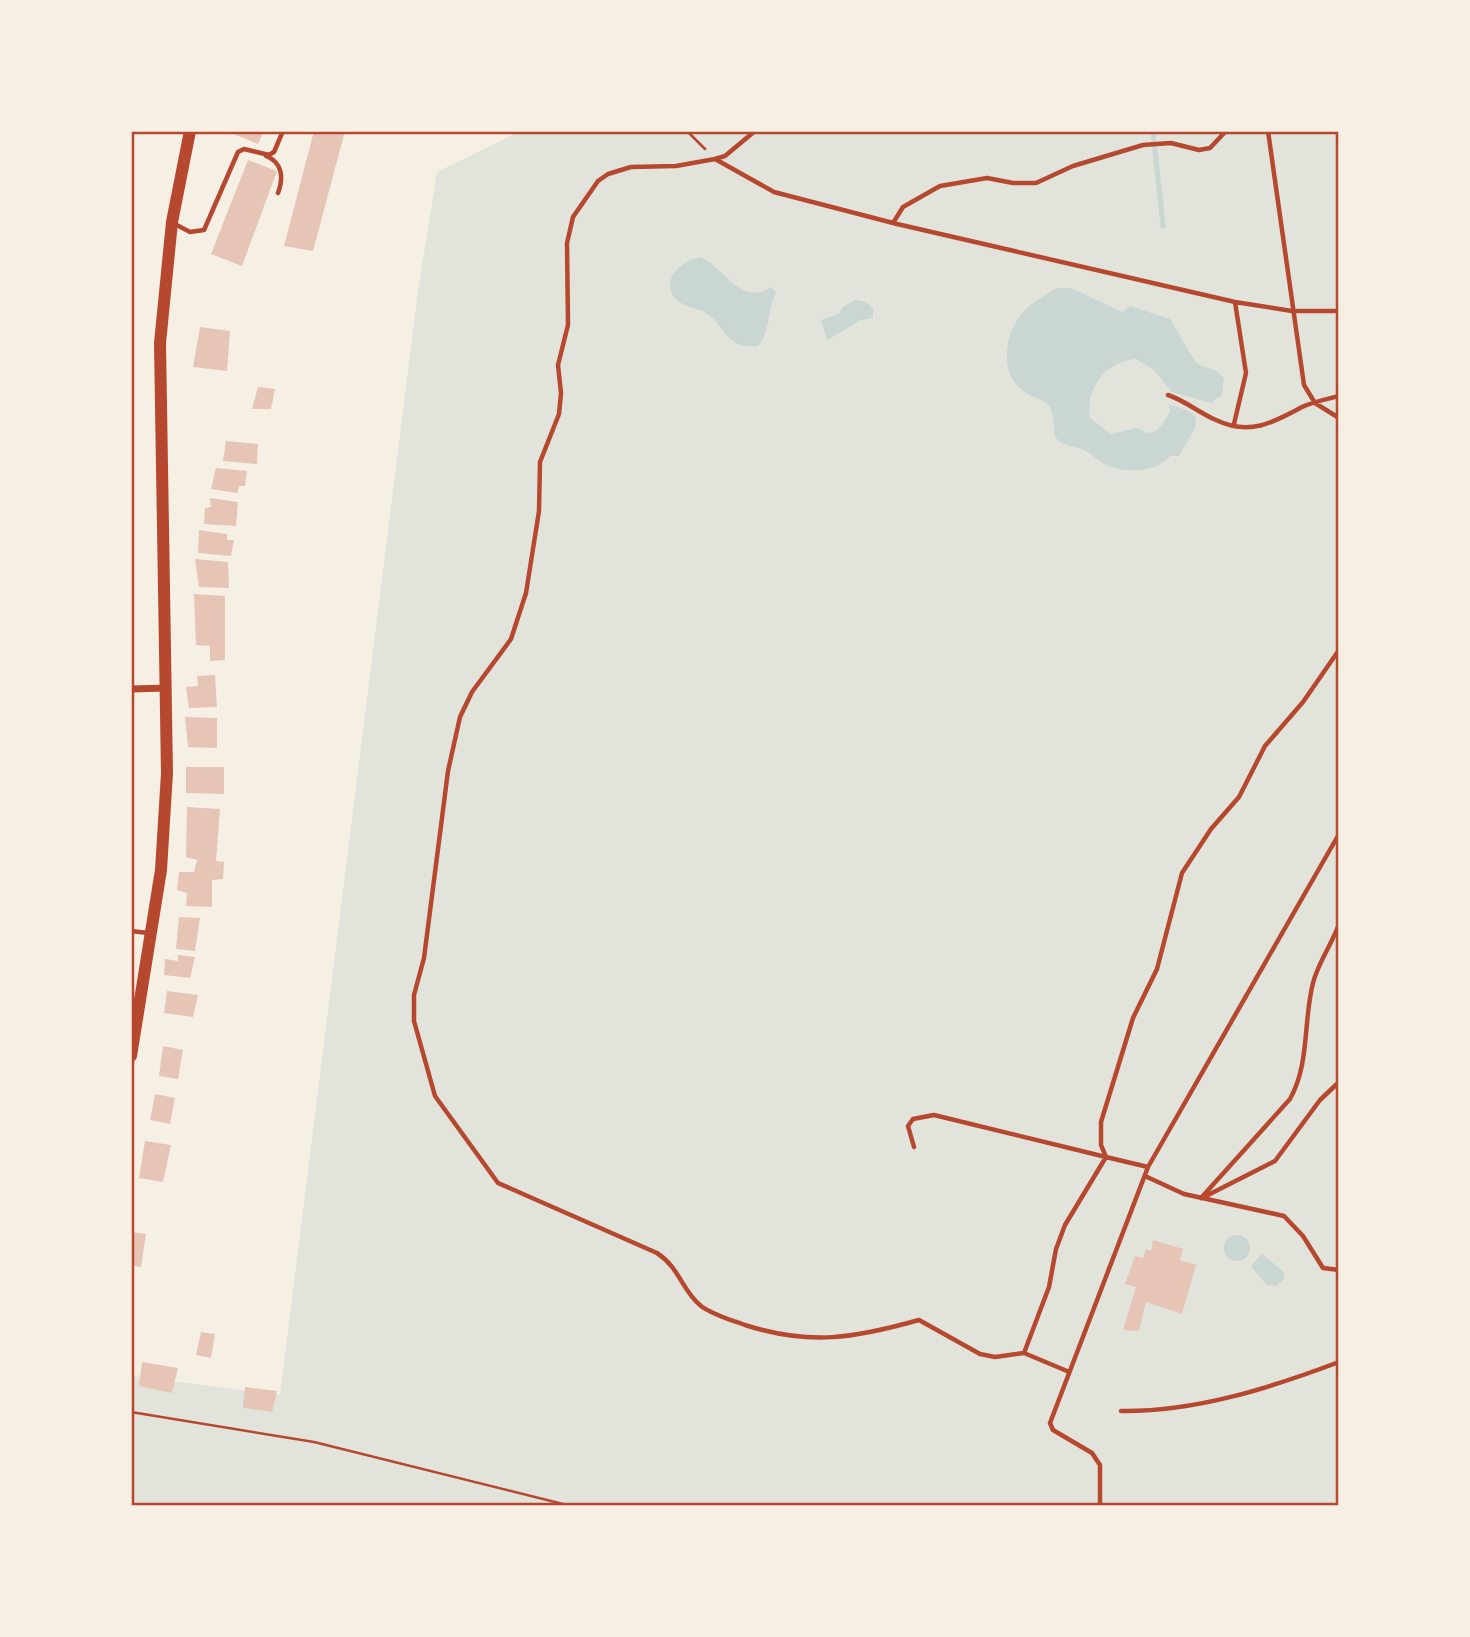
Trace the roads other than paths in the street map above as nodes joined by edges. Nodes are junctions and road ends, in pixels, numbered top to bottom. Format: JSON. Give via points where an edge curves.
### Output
{"nodes":[{"id":1,"x":190,"y":131,"type":"edge"},
{"id":2,"x":283,"y":131,"type":"edge"},
{"id":3,"x":755,"y":131,"type":"edge"},
{"id":4,"x":1226,"y":131,"type":"edge"},
{"id":5,"x":1268,"y":131,"type":"edge"},
{"id":6,"x":265,"y":155,"type":"junction"},
{"id":7,"x":715,"y":159,"type":"junction"},
{"id":8,"x":278,"y":192,"type":"dead end"},
{"id":9,"x":172,"y":222,"type":"junction"},
{"id":10,"x":893,"y":223,"type":"junction"},
{"id":11,"x":1235,"y":302,"type":"junction"},
{"id":12,"x":1292,"y":311,"type":"junction"},
{"id":13,"x":1339,"y":311,"type":"edge"},
{"id":14,"x":1168,"y":395,"type":"dead end"},
{"id":15,"x":1339,"y":396,"type":"edge"},
{"id":16,"x":1315,"y":403,"type":"junction"},
{"id":17,"x":1339,"y":418,"type":"edge"},
{"id":18,"x":1234,"y":424,"type":"junction"},
{"id":19,"x":1339,"y":650,"type":"edge"},
{"id":20,"x":168,"y":688,"type":"junction"},
{"id":21,"x":131,"y":689,"type":"edge"},
{"id":22,"x":1339,"y":834,"type":"edge"},
{"id":23,"x":1339,"y":924,"type":"edge"},
{"id":24,"x":131,"y":931,"type":"edge"},
{"id":25,"x":152,"y":934,"type":"junction"},
{"id":26,"x":137,"y":988,"type":"edge"},
{"id":27,"x":131,"y":1056,"type":"edge"},
{"id":28,"x":1339,"y":1082,"type":"edge"},
{"id":29,"x":914,"y":1147,"type":"dead end"},
{"id":30,"x":1106,"y":1157,"type":"junction"},
{"id":31,"x":1148,"y":1167,"type":"junction"},
{"id":32,"x":1144,"y":1176,"type":"junction"},
{"id":33,"x":1202,"y":1198,"type":"junction"},
{"id":34,"x":1339,"y":1270,"type":"edge"},
{"id":35,"x":1024,"y":1353,"type":"junction"},
{"id":36,"x":1339,"y":1362,"type":"edge"},
{"id":37,"x":1067,"y":1371,"type":"junction"},
{"id":38,"x":1121,"y":1411,"type":"dead end"},
{"id":39,"x":1100,"y":1506,"type":"edge"}],
"edges":[{"from":1,"to":9,"type":"main road"},
{"from":2,"to":6,"type":"lane","via":[[274,152]]},
{"from":3,"to":7,"type":"lane"},
{"from":4,"to":10,"type":"lane","via":[[1210,148],[1150,144],[1088,161],[1036,183],[987,178],[940,186],[903,207]]},
{"from":5,"to":12,"type":"lane"},
{"from":6,"to":8,"type":"lane","via":[[280,169]]},
{"from":6,"to":9,"type":"lane","via":[[238,152],[204,230],[190,232]]},
{"from":7,"to":10,"type":"lane","via":[[774,192]]},
{"from":7,"to":35,"type":"lane","via":[[631,167],[607,174],[579,206],[569,229],[568,326],[558,365],[559,414],[540,462],[526,593],[511,639],[466,704],[448,771],[424,958],[414,995],[414,1021],[429,1084],[440,1107],[498,1183],[657,1253],[678,1271],[694,1298],[712,1312],[789,1337],[821,1339],[849,1338],[919,1321],[980,1353],[995,1357]]},
{"from":9,"to":20,"type":"main road","via":[[160,343]]},
{"from":10,"to":11,"type":"lane"},
{"from":11,"to":12,"type":"lane"},
{"from":11,"to":18,"type":"lane","via":[[1246,373]]},
{"from":12,"to":13,"type":"lane"},
{"from":12,"to":16,"type":"lane","via":[[1304,385]]},
{"from":14,"to":18,"type":"lane","via":[[1218,422]]},
{"from":15,"to":16,"type":"lane"},
{"from":16,"to":17,"type":"lane"},
{"from":16,"to":18,"type":"lane","via":[[1263,427],[1246,429]]},
{"from":19,"to":30,"type":"lane","via":[[1265,746],[1239,797],[1182,873],[1157,969],[1133,1018],[1101,1122]]},
{"from":20,"to":21,"type":"street"},
{"from":20,"to":25,"type":"main road","via":[[165,801]]},
{"from":22,"to":31,"type":"lane"},
{"from":23,"to":33,"type":"lane","via":[[1313,980],[1307,1041],[1296,1087]]},
{"from":24,"to":25,"type":"lane"},
{"from":25,"to":26,"type":"main road"},
{"from":26,"to":27,"type":"main road"},
{"from":28,"to":33,"type":"lane","via":[[1275,1161]]},
{"from":29,"to":30,"type":"lane","via":[[908,1126],[913,1119],[934,1115]]},
{"from":30,"to":31,"type":"lane"},
{"from":30,"to":35,"type":"lane","via":[[1065,1225],[1049,1287]]},
{"from":31,"to":32,"type":"lane"},
{"from":32,"to":33,"type":"lane"},
{"from":32,"to":37,"type":"lane"},
{"from":33,"to":34,"type":"lane","via":[[1284,1216],[1323,1268]]},
{"from":35,"to":37,"type":"lane"},
{"from":36,"to":38,"type":"lane","via":[[1199,1403],[1160,1411]]},
{"from":37,"to":39,"type":"lane","via":[[1050,1423],[1053,1430],[1092,1453],[1100,1465]]}]}
